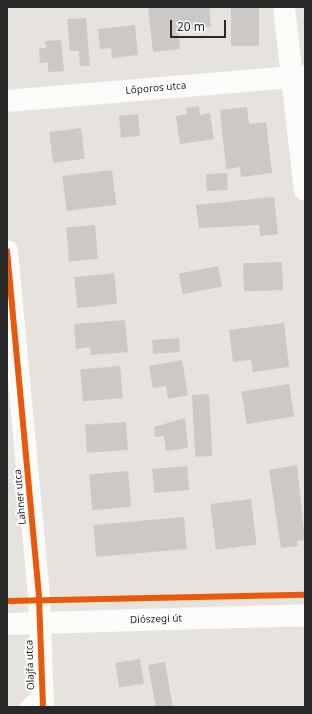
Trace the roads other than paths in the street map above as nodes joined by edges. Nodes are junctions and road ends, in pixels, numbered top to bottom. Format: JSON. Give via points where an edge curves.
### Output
{"nodes":[{"id":1,"x":284,"y":7,"type":"edge"},
{"id":2,"x":299,"y":76,"type":"edge"},
{"id":3,"x":7,"y":101,"type":"edge"},
{"id":4,"x":305,"y":190,"type":"edge"},
{"id":5,"x":7,"y":251,"type":"edge"},
{"id":6,"x":305,"y":615,"type":"edge"},
{"id":7,"x":39,"y":623,"type":"junction"},
{"id":8,"x":7,"y":624,"type":"edge"},
{"id":9,"x":41,"y":699,"type":"edge"},
{"id":10,"x":24,"y":707,"type":"edge"}],
"edges":[{"from":1,"to":2,"type":"street"},
{"from":2,"to":3,"type":"street","name":"Lőporos utca"},
{"from":2,"to":4,"type":"street"},
{"from":5,"to":7,"type":"street","name":"Lahner utca"},
{"from":6,"to":7,"type":"street","name":"Diószegi út"},
{"from":7,"to":8,"type":"street","name":"Diószegi út"},
{"from":7,"to":9,"type":"street","name":"Olajfa utca"},
{"from":9,"to":10,"type":"lane"}]}
